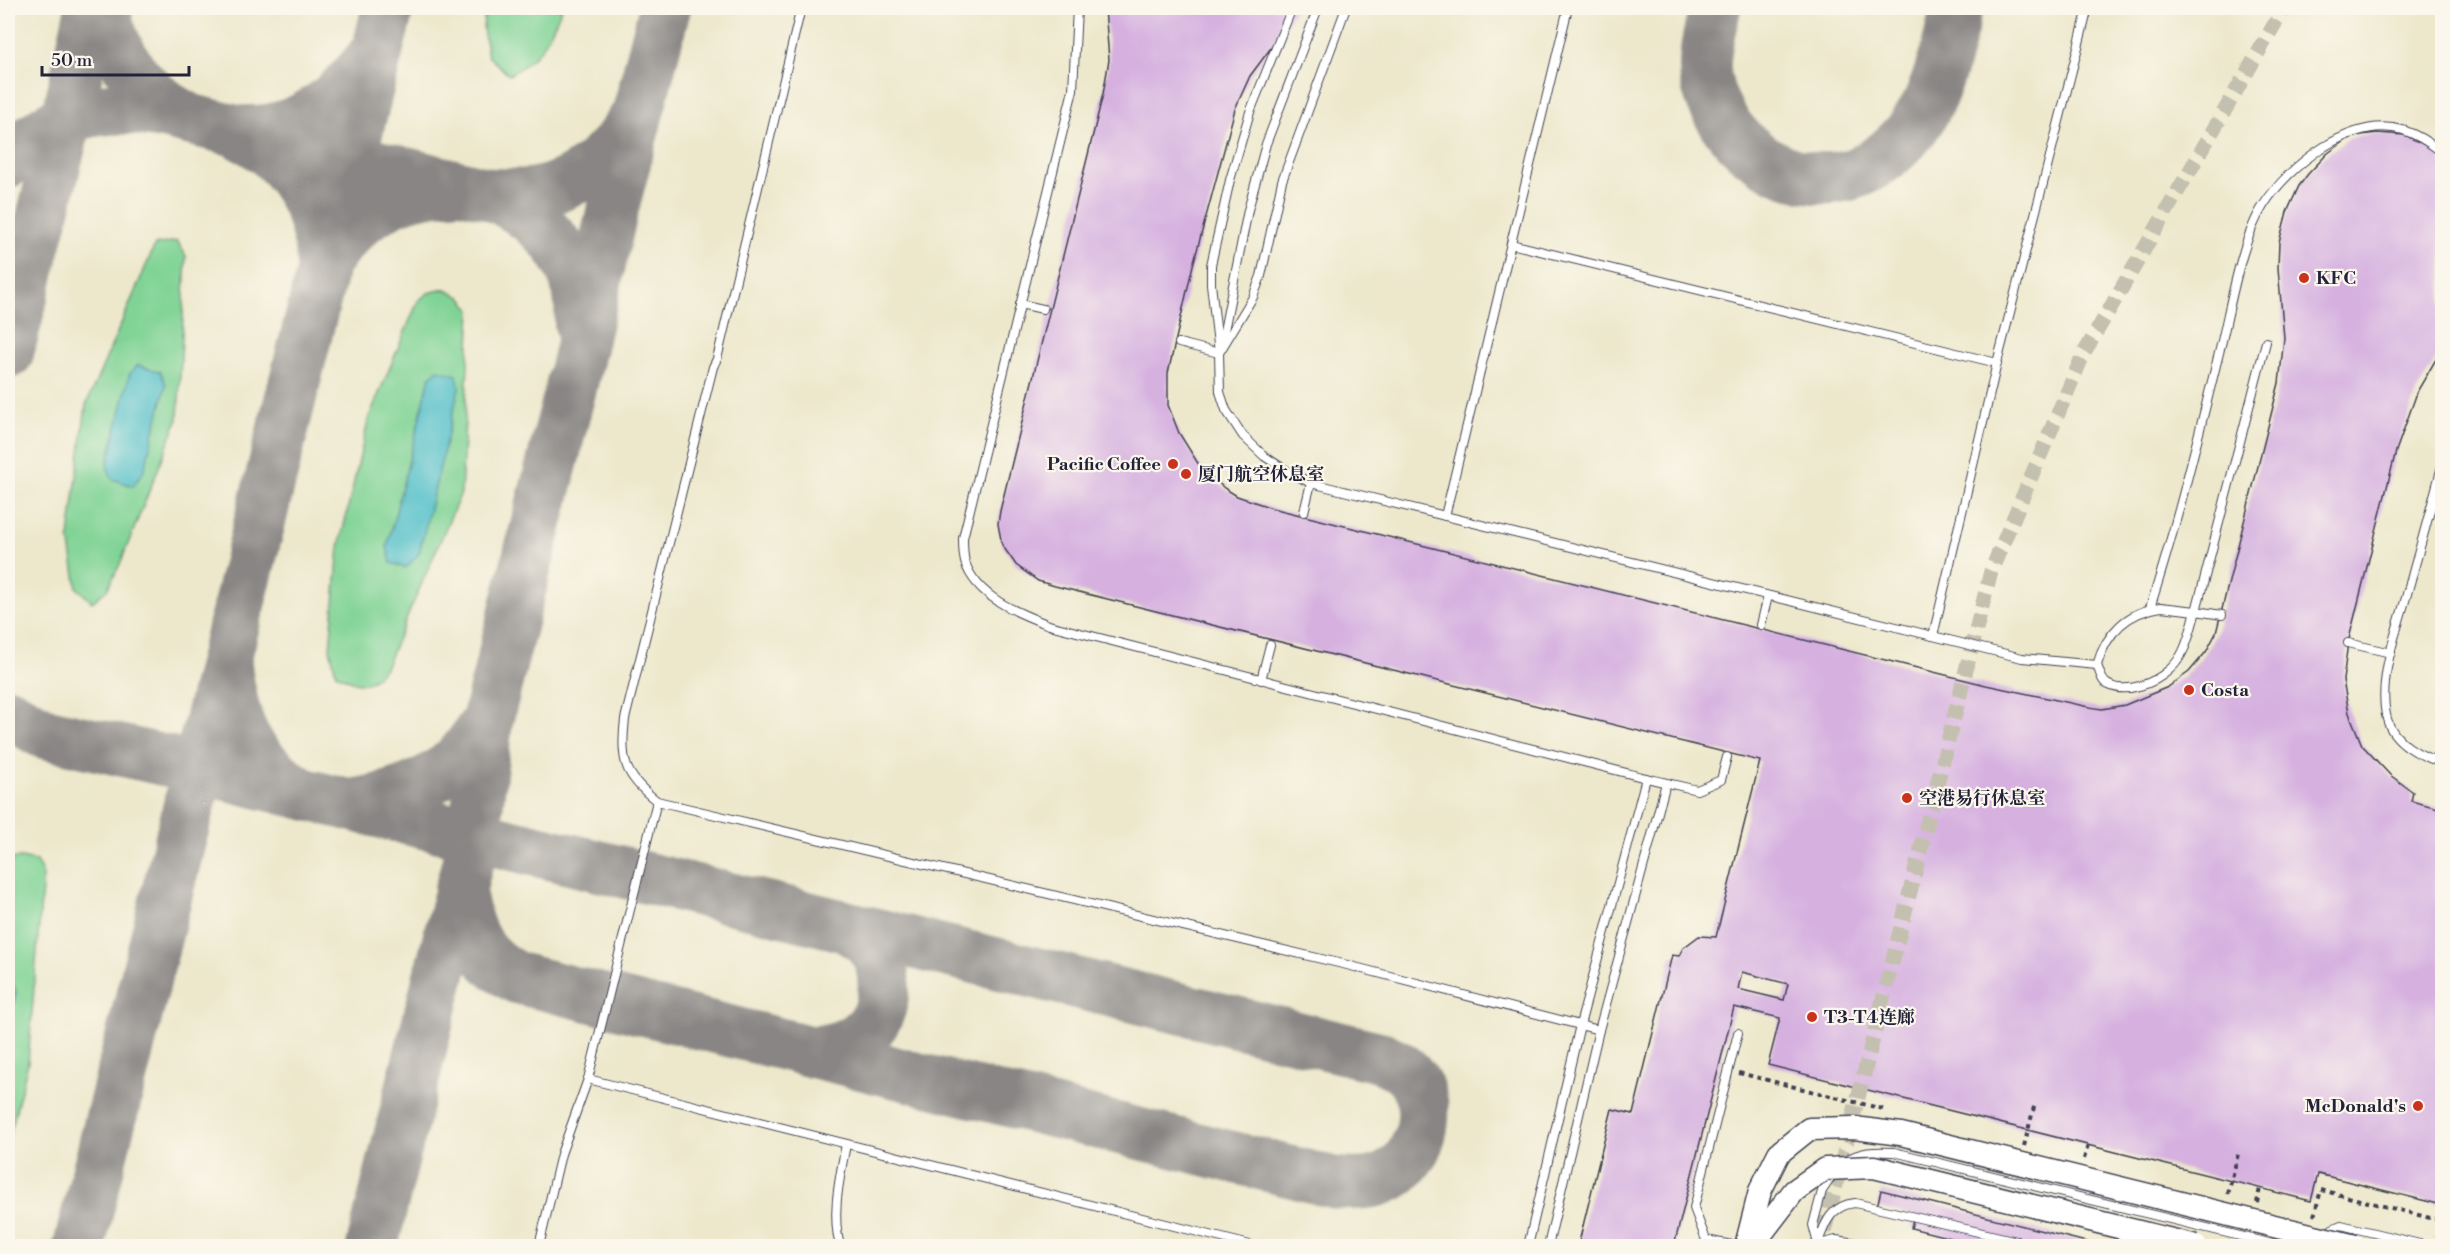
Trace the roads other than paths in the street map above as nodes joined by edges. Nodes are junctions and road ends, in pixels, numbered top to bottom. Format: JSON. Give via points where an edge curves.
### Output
{"nodes":[{"id":1,"x":801,"y":8,"type":"edge"},
{"id":2,"x":1077,"y":8,"type":"edge"},
{"id":3,"x":1292,"y":8,"type":"edge"},
{"id":4,"x":1318,"y":8,"type":"edge"},
{"id":5,"x":1346,"y":8,"type":"edge"},
{"id":6,"x":1568,"y":8,"type":"edge"},
{"id":7,"x":2088,"y":8,"type":"edge"},
{"id":8,"x":2442,"y":153,"type":"edge"},
{"id":9,"x":1511,"y":244,"type":"junction"},
{"id":10,"x":1020,"y":304,"type":"junction"},
{"id":11,"x":1043,"y":309,"type":"dead end"},
{"id":12,"x":2266,"y":342,"type":"dead end"},
{"id":13,"x":1179,"y":343,"type":"dead end"},
{"id":14,"x":1220,"y":353,"type":"junction"},
{"id":15,"x":1998,"y":363,"type":"junction"},
{"id":16,"x":2442,"y":465,"type":"edge"},
{"id":17,"x":1311,"y":483,"type":"junction"},
{"id":18,"x":1304,"y":513,"type":"dead end"},
{"id":19,"x":1445,"y":516,"type":"junction"},
{"id":20,"x":1768,"y":596,"type":"junction"},
{"id":21,"x":2150,"y":608,"type":"junction"},
{"id":22,"x":2196,"y":611,"type":"junction"},
{"id":23,"x":2222,"y":615,"type":"dead end"},
{"id":24,"x":1761,"y":625,"type":"dead end"},
{"id":25,"x":1933,"y":636,"type":"junction"},
{"id":26,"x":2348,"y":643,"type":"dead end"},
{"id":27,"x":1270,"y":645,"type":"dead end"},
{"id":28,"x":2391,"y":653,"type":"junction"},
{"id":29,"x":2097,"y":665,"type":"junction"},
{"id":30,"x":1261,"y":680,"type":"junction"},
{"id":31,"x":1727,"y":757,"type":"dead end"},
{"id":32,"x":2442,"y":762,"type":"edge"},
{"id":33,"x":1646,"y":778,"type":"junction"},
{"id":34,"x":1666,"y":783,"type":"junction"},
{"id":35,"x":657,"y":801,"type":"junction"},
{"id":36,"x":1580,"y":1025,"type":"junction"},
{"id":37,"x":1599,"y":1030,"type":"junction"},
{"id":38,"x":1738,"y":1033,"type":"dead end"},
{"id":39,"x":588,"y":1079,"type":"junction"},
{"id":40,"x":846,"y":1144,"type":"junction"},
{"id":41,"x":1705,"y":1243,"type":"edge"},
{"id":42,"x":539,"y":1246,"type":"edge"},
{"id":43,"x":840,"y":1246,"type":"edge"},
{"id":44,"x":1254,"y":1246,"type":"edge"},
{"id":45,"x":1528,"y":1246,"type":"edge"},
{"id":46,"x":1548,"y":1246,"type":"edge"},
{"id":47,"x":1737,"y":1246,"type":"edge"},
{"id":48,"x":1746,"y":1246,"type":"edge"},
{"id":49,"x":1752,"y":1246,"type":"edge"},
{"id":50,"x":1816,"y":1246,"type":"edge"},
{"id":51,"x":1875,"y":1246,"type":"edge"},
{"id":52,"x":2038,"y":1246,"type":"edge"},
{"id":53,"x":2196,"y":1246,"type":"edge"},
{"id":54,"x":2281,"y":1246,"type":"edge"},
{"id":55,"x":2325,"y":1246,"type":"edge"},
{"id":56,"x":2355,"y":1246,"type":"edge"},
{"id":57,"x":2428,"y":1246,"type":"edge"}],
"edges":[{"from":1,"to":35,"type":"lane","via":[[625,719],[626,767],[639,788]]},
{"from":2,"to":10,"type":"lane","via":[[1072,90]]},
{"from":3,"to":14,"type":"lane","via":[[1250,112],[1211,265]]},
{"from":4,"to":14,"type":"lane","via":[[1266,144],[1248,210]]},
{"from":5,"to":14,"type":"lane","via":[[1282,181],[1257,287]]},
{"from":6,"to":9,"type":"lane"},
{"from":7,"to":15,"type":"lane"},
{"from":8,"to":21,"type":"lane","via":[[2424,139],[2402,130],[2374,128],[2347,135],[2304,161],[2262,207],[2236,280],[2172,539]]},
{"from":9,"to":15,"type":"lane"},
{"from":9,"to":19,"type":"lane"},
{"from":10,"to":11,"type":"lane"},
{"from":10,"to":30,"type":"lane","via":[[963,538],[964,560],[970,574],[1004,604],[1049,625]]},
{"from":12,"to":22,"type":"lane"},
{"from":13,"to":14,"type":"lane"},
{"from":14,"to":17,"type":"lane","via":[[1220,392],[1226,410],[1244,436],[1264,456]]},
{"from":15,"to":25,"type":"lane"},
{"from":16,"to":28,"type":"lane"},
{"from":17,"to":18,"type":"lane"},
{"from":17,"to":19,"type":"lane"},
{"from":19,"to":20,"type":"lane"},
{"from":20,"to":24,"type":"lane"},
{"from":20,"to":25,"type":"lane"},
{"from":21,"to":22,"type":"lane"},
{"from":21,"to":29,"type":"lane","via":[[2122,622],[2110,636]]},
{"from":22,"to":23,"type":"lane"},
{"from":22,"to":29,"type":"lane","via":[[2187,645],[2170,670],[2147,683],[2126,689],[2108,685]]},
{"from":25,"to":29,"type":"lane","via":[[2022,658]]},
{"from":26,"to":28,"type":"lane"},
{"from":27,"to":30,"type":"lane"},
{"from":28,"to":32,"type":"lane","via":[[2384,696],[2388,721],[2414,751]]},
{"from":30,"to":33,"type":"lane"},
{"from":31,"to":34,"type":"lane","via":[[1721,780],[1697,790]]},
{"from":33,"to":34,"type":"lane"},
{"from":33,"to":36,"type":"lane"},
{"from":34,"to":37,"type":"lane"},
{"from":35,"to":36,"type":"lane","via":[[1347,965]]},
{"from":35,"to":39,"type":"lane"},
{"from":36,"to":37,"type":"lane"},
{"from":36,"to":45,"type":"lane"},
{"from":37,"to":46,"type":"lane"},
{"from":38,"to":41,"type":"lane","via":[[1694,1208]]},
{"from":39,"to":40,"type":"lane"},
{"from":39,"to":42,"type":"lane","via":[[561,1154]]},
{"from":40,"to":43,"type":"lane","via":[[838,1187]]},
{"from":40,"to":44,"type":"lane"},
{"from":41,"to":47,"type":"lane"},
{"from":48,"to":56,"type":"main road","bridge":true,"via":[[1760,1191],[1779,1153],[1809,1129],[1854,1128],[1901,1134]]},
{"from":49,"to":53,"type":"main road","bridge":true,"via":[[1794,1191],[1825,1169],[1874,1167]]},
{"from":50,"to":51,"type":"lane","via":[[1836,1240]]},
{"from":50,"to":52,"type":"lane","via":[[1833,1211],[1855,1203]]},
{"from":50,"to":54,"type":"lane","via":[[1813,1225],[1822,1191],[1837,1168],[1852,1156],[1875,1151],[1894,1152]]},
{"from":55,"to":57,"type":"lane","via":[[2332,1228],[2341,1225]]}]}
